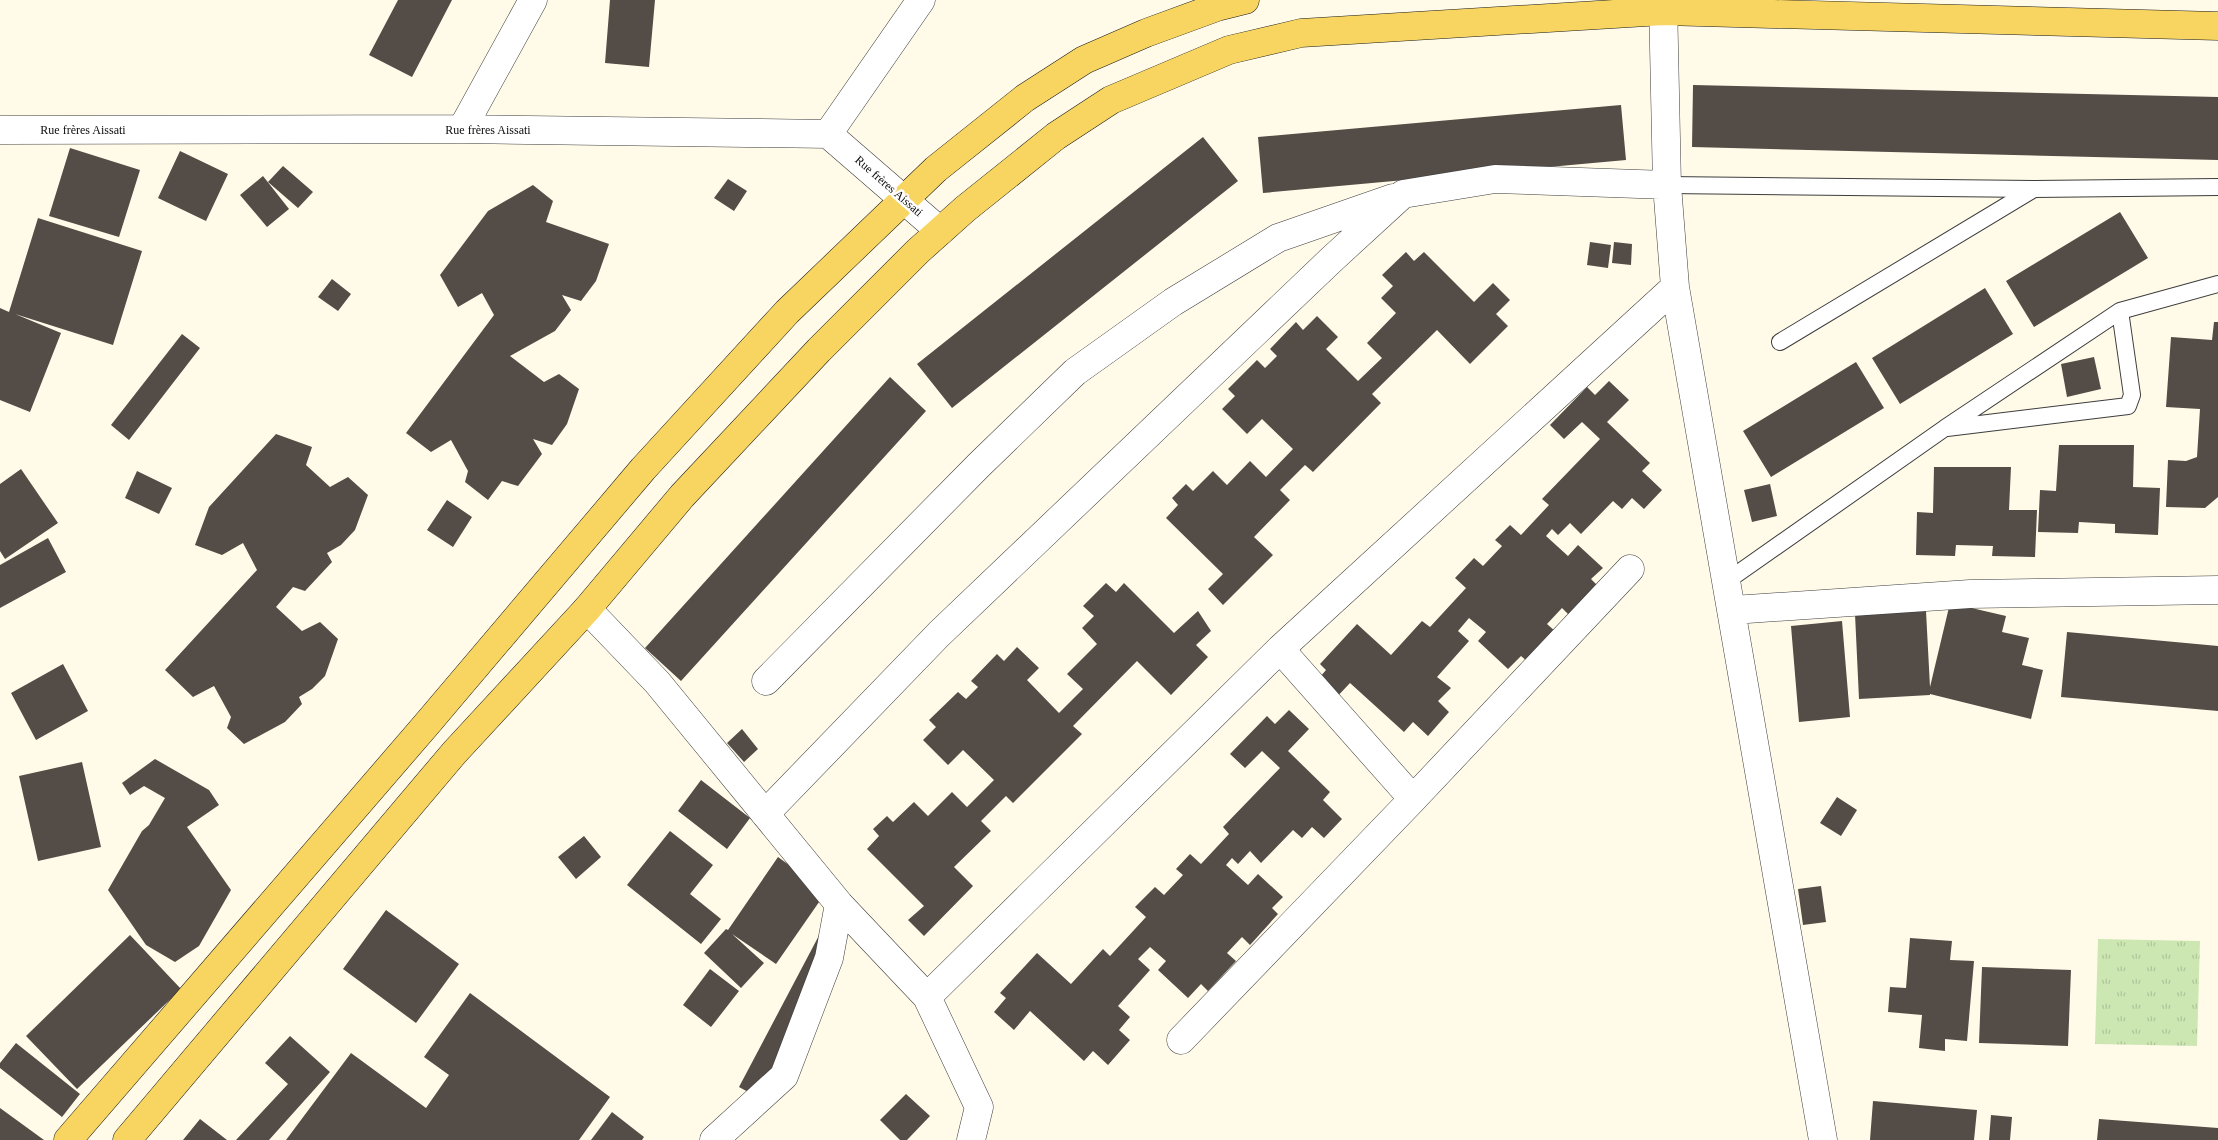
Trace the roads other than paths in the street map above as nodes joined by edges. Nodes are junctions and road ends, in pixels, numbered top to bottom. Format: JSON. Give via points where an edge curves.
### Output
{"nodes":[{"id":1,"x":533,"y":0,"type":"edge"},
{"id":2,"x":921,"y":0,"type":"edge"},
{"id":3,"x":1245,"y":0,"type":"edge"},
{"id":4,"x":1663,"y":6,"type":"edge"},
{"id":5,"x":2218,"y":26,"type":"edge"},
{"id":6,"x":462,"y":129,"type":"junction"},
{"id":7,"x":0,"y":130,"type":"edge"},
{"id":8,"x":828,"y":134,"type":"junction"},
{"id":9,"x":1667,"y":185,"type":"junction"},
{"id":10,"x":2218,"y":187,"type":"edge"},
{"id":11,"x":2034,"y":189,"type":"junction"},
{"id":12,"x":1403,"y":194,"type":"junction"},
{"id":13,"x":904,"y":199,"type":"junction"},
{"id":14,"x":940,"y":231,"type":"junction"},
{"id":15,"x":2218,"y":284,"type":"edge"},
{"id":16,"x":1675,"y":287,"type":"junction"},
{"id":17,"x":2120,"y":312,"type":"junction"},
{"id":18,"x":1780,"y":342,"type":"dead end"},
{"id":19,"x":1945,"y":428,"type":"junction"},
{"id":20,"x":1630,"y":569,"type":"dead end"},
{"id":21,"x":1727,"y":581,"type":"junction"},
{"id":22,"x":2218,"y":590,"type":"edge"},
{"id":23,"x":587,"y":609,"type":"junction"},
{"id":24,"x":1733,"y":610,"type":"junction"},
{"id":25,"x":1280,"y":649,"type":"junction"},
{"id":26,"x":766,"y":681,"type":"dead end"},
{"id":27,"x":1414,"y":799,"type":"junction"},
{"id":28,"x":765,"y":814,"type":"junction"},
{"id":29,"x":839,"y":904,"type":"junction"},
{"id":30,"x":926,"y":997,"type":"junction"},
{"id":31,"x":1181,"y":1040,"type":"dead end"},
{"id":32,"x":68,"y":1140,"type":"edge"},
{"id":33,"x":127,"y":1140,"type":"edge"},
{"id":34,"x":714,"y":1140,"type":"edge"},
{"id":35,"x":970,"y":1140,"type":"edge"},
{"id":36,"x":1823,"y":1140,"type":"edge"}],
"edges":[{"from":1,"to":6,"type":"street"},
{"from":2,"to":8,"type":"street"},
{"from":3,"to":13,"type":"main road","via":[[1146,33],[1084,60],[1025,98],[936,169]]},
{"from":4,"to":5,"type":"main road"},
{"from":4,"to":9,"type":"street"},
{"from":4,"to":14,"type":"main road","via":[[1301,34],[1229,50],[1111,100],[1056,136]]},
{"from":6,"to":7,"type":"street","name":"Rue frères Aissati"},
{"from":6,"to":8,"type":"street","name":"Rue frères Aissati"},
{"from":8,"to":13,"type":"street","name":"Rue frères Aissati"},
{"from":9,"to":11,"type":"lane"},
{"from":9,"to":12,"type":"street","via":[[1495,179]]},
{"from":9,"to":16,"type":"street"},
{"from":10,"to":11,"type":"lane"},
{"from":11,"to":18,"type":"lane"},
{"from":12,"to":26,"type":"street","via":[[1278,238],[1172,302],[1075,372]]},
{"from":12,"to":28,"type":"street","via":[[939,634]]},
{"from":13,"to":14,"type":"street","name":"Rue frères Aissati"},
{"from":13,"to":32,"type":"main road","via":[[787,312],[642,469]]},
{"from":14,"to":23,"type":"main road","via":[[819,350],[695,482]]},
{"from":15,"to":17,"type":"lane"},
{"from":16,"to":21,"type":"street"},
{"from":16,"to":25,"type":"street"},
{"from":17,"to":19,"type":"lane"},
{"from":17,"to":19,"type":"lane","via":[[2132,395],[2128,406]]},
{"from":19,"to":21,"type":"lane"},
{"from":20,"to":27,"type":"street"},
{"from":21,"to":24,"type":"street"},
{"from":22,"to":24,"type":"street","via":[[1970,594]]},
{"from":23,"to":28,"type":"street","via":[[657,682]]},
{"from":23,"to":33,"type":"main road","via":[[454,753]]},
{"from":24,"to":36,"type":"street"},
{"from":25,"to":27,"type":"street"},
{"from":25,"to":30,"type":"street"},
{"from":27,"to":31,"type":"street"},
{"from":28,"to":29,"type":"street"},
{"from":29,"to":30,"type":"street"},
{"from":29,"to":34,"type":"street","via":[[829,958],[784,1076]]},
{"from":30,"to":35,"type":"street","via":[[979,1107]]}]}
